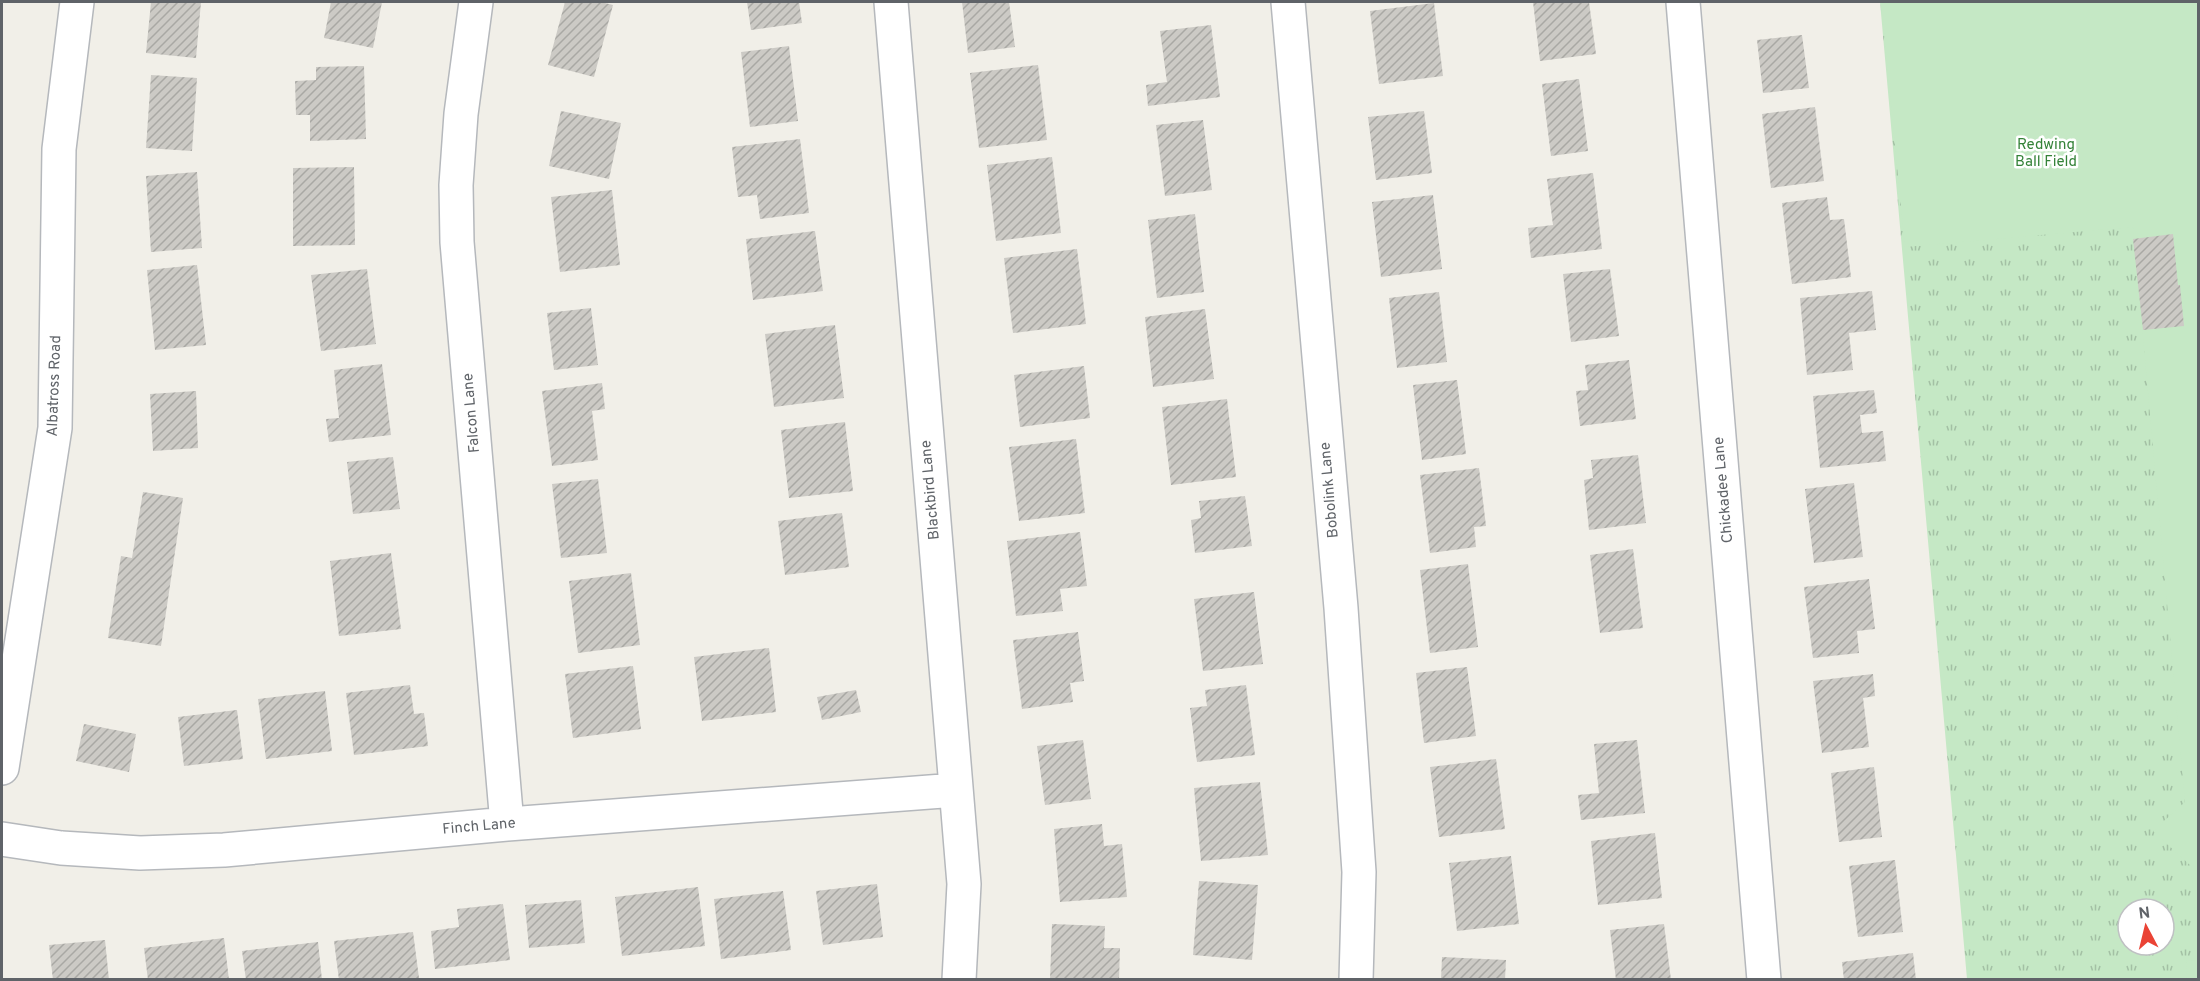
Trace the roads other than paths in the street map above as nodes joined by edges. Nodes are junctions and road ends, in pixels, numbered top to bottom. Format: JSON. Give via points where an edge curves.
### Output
{"nodes":[{"id":1,"x":77,"y":2,"type":"edge"},
{"id":2,"x":476,"y":2,"type":"edge"},
{"id":3,"x":891,"y":2,"type":"edge"},
{"id":4,"x":1288,"y":2,"type":"edge"},
{"id":5,"x":1683,"y":2,"type":"edge"},
{"id":6,"x":9,"y":682,"type":"edge"},
{"id":7,"x":2,"y":768,"type":"edge"},
{"id":8,"x":956,"y":790,"type":"junction"},
{"id":9,"x":507,"y":824,"type":"junction"},
{"id":10,"x":2,"y":839,"type":"edge"},
{"id":11,"x":959,"y":980,"type":"edge"},
{"id":12,"x":1356,"y":980,"type":"edge"},
{"id":13,"x":1764,"y":980,"type":"edge"}],
"edges":[{"from":1,"to":6,"type":"street","name":"Albatross Road","via":[[59,149],[55,428]]},
{"from":2,"to":9,"type":"street","name":"Falcon Lane","via":[[461,114],[457,242]]},
{"from":3,"to":8,"type":"street","name":"Blackbird Lane"},
{"from":4,"to":12,"type":"street","name":"Bobolink Lane","via":[[1341,608],[1358,861]]},
{"from":5,"to":13,"type":"street","name":"Chickadee Lane"},
{"from":6,"to":7,"type":"street","name":"Albatross Road"},
{"from":8,"to":9,"type":"street","name":"Finch Lane"},
{"from":8,"to":11,"type":"street","name":"Blackbird Lane","via":[[964,884]]},
{"from":9,"to":10,"type":"street","name":"Finch Lane","via":[[224,850],[140,853]]}]}
